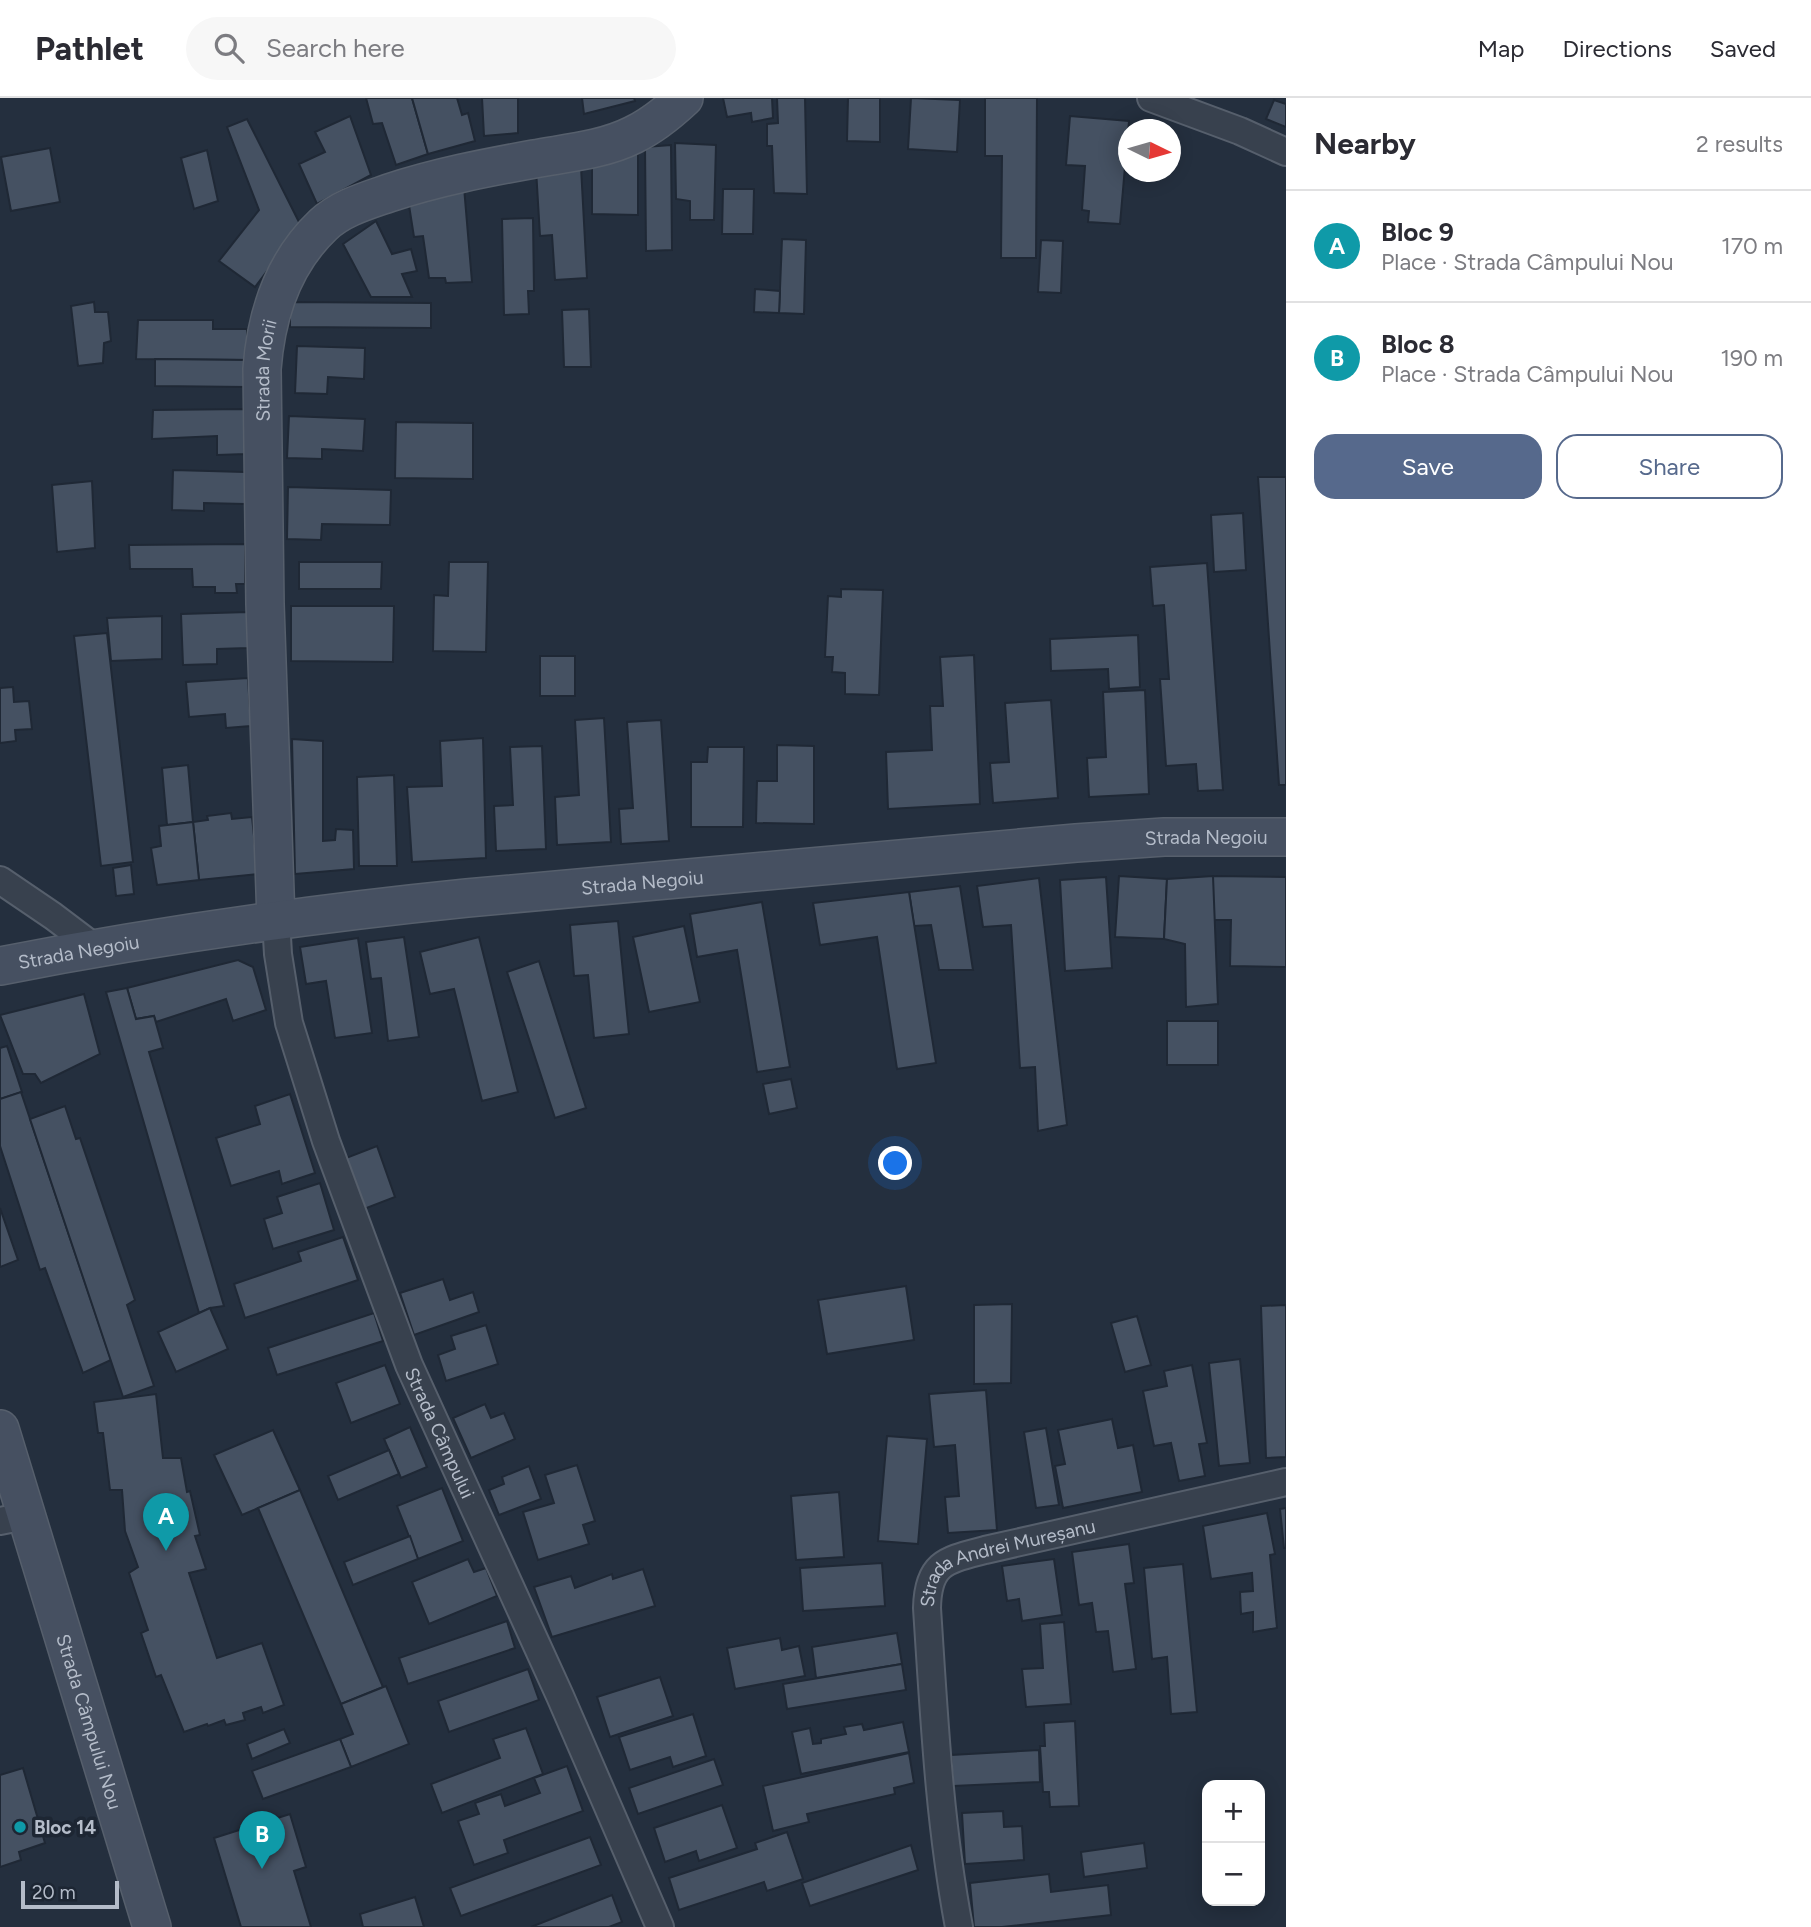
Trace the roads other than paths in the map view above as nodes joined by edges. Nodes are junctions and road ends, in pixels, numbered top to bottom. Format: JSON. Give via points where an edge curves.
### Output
{"nodes":[{"id":1,"x":684,"y":98,"type":"edge"},
{"id":2,"x":1151,"y":98,"type":"edge"},
{"id":3,"x":1286,"y":152,"type":"edge"},
{"id":4,"x":1286,"y":836,"type":"edge"},
{"id":5,"x":0,"y":880,"type":"edge"},
{"id":6,"x":276,"y":920,"type":"junction"},
{"id":7,"x":94,"y":947,"type":"junction"},
{"id":8,"x":0,"y":966,"type":"edge"},
{"id":9,"x":0,"y":1429,"type":"edge"},
{"id":10,"x":1286,"y":1482,"type":"edge"},
{"id":11,"x":13,"y":1518,"type":"edge"},
{"id":12,"x":152,"y":1927,"type":"edge"},
{"id":13,"x":660,"y":1927,"type":"edge"},
{"id":14,"x":959,"y":1927,"type":"edge"}],
"edges":[{"from":1,"to":6,"type":"street","name":"Strada Morii","via":[[632,136],[595,148],[464,172],[366,201],[323,225],[286,275],[269,318],[262,369]]},
{"from":2,"to":3,"type":"street"},
{"from":4,"to":6,"type":"street","name":"Strada Negoiu","via":[[1164,837],[1076,844],[453,899]]},
{"from":5,"to":7,"type":"street"},
{"from":6,"to":7,"type":"street","name":"Strada Negoiu"},
{"from":6,"to":13,"type":"street","name":"Strada Câmpului","via":[[289,1023],[326,1141],[409,1365]]},
{"from":7,"to":8,"type":"street","name":"Strada Negoiu"},
{"from":9,"to":11,"type":"street","name":"Strada Câmpului Nou"},
{"from":10,"to":14,"type":"street","name":"Strada Andrei Mureșanu","via":[[985,1550],[942,1564],[933,1574],[927,1590],[931,1671],[942,1809]]},
{"from":11,"to":12,"type":"street","name":"Strada Câmpului Nou"}]}
